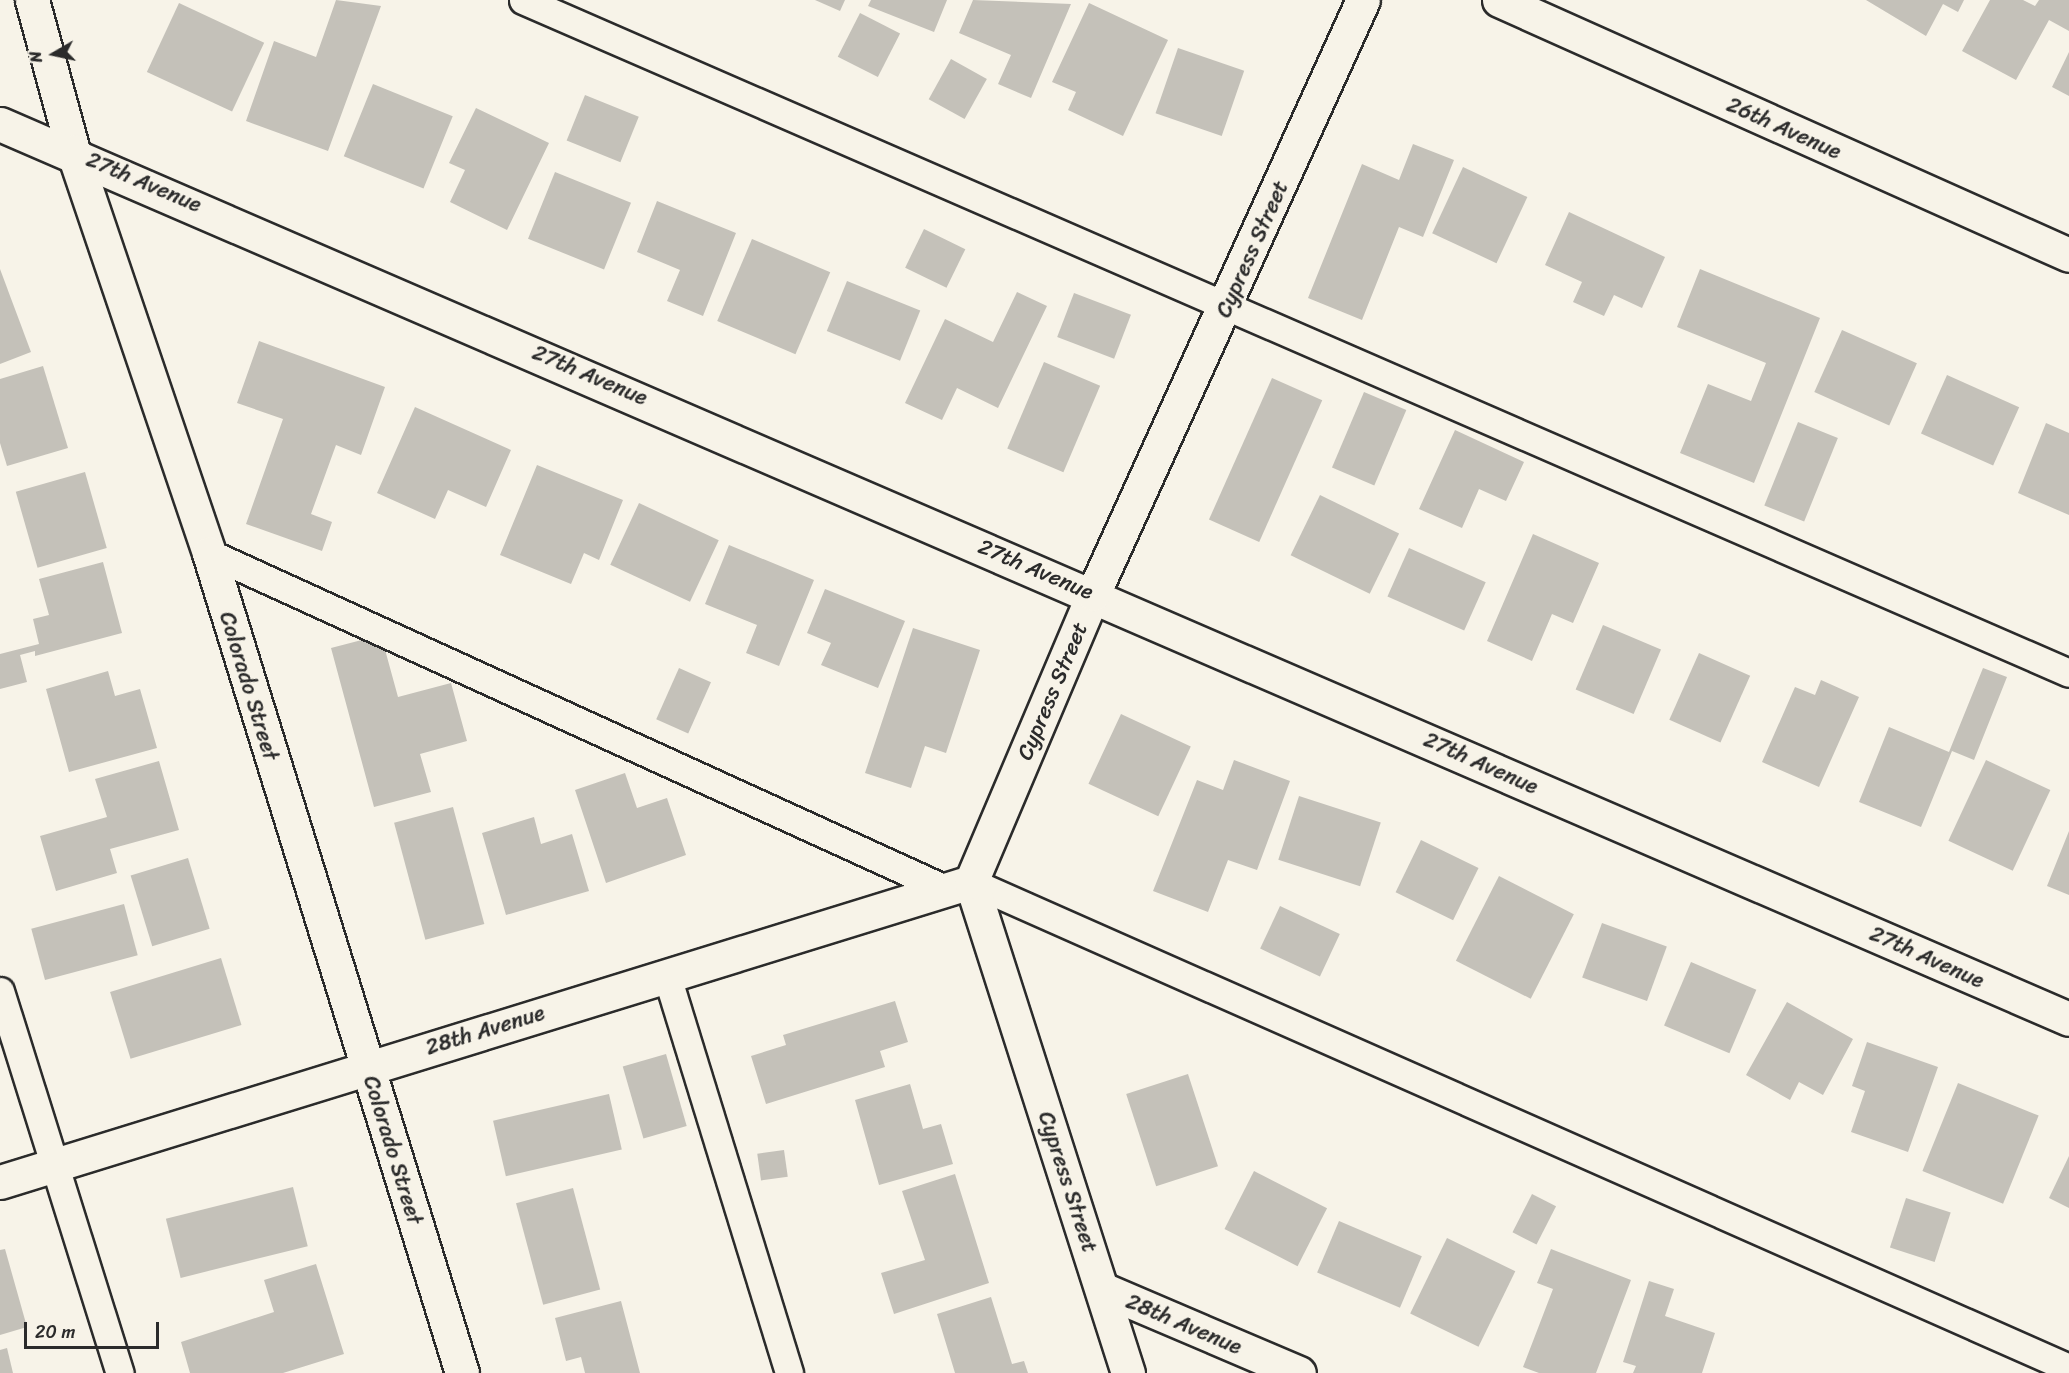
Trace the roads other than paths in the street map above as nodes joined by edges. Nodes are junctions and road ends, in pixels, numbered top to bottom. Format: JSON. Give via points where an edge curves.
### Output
{"nodes":[{"id":1,"x":32,"y":0,"type":"edge"},
{"id":2,"x":524,"y":0,"type":"edge"},
{"id":3,"x":1363,"y":0,"type":"edge"},
{"id":4,"x":1499,"y":0,"type":"edge"},
{"id":5,"x":0,"y":124,"type":"edge"},
{"id":6,"x":73,"y":151,"type":"junction"},
{"id":7,"x":2069,"y":255,"type":"edge"},
{"id":8,"x":1226,"y":307,"type":"junction"},
{"id":9,"x":208,"y":553,"type":"junction"},
{"id":10,"x":1093,"y":594,"type":"junction"},
{"id":11,"x":2069,"y":673,"type":"edge"},
{"id":12,"x":957,"y":885,"type":"junction"},
{"id":13,"x":667,"y":976,"type":"junction"},
{"id":14,"x":0,"y":991,"type":"edge"},
{"id":15,"x":2069,"y":1020,"type":"edge"},
{"id":16,"x":367,"y":1066,"type":"junction"},
{"id":17,"x":57,"y":1165,"type":"junction"},
{"id":18,"x":0,"y":1182,"type":"edge"},
{"id":19,"x":1102,"y":1289,"type":"junction"},
{"id":20,"x":2069,"y":1368,"type":"edge"},
{"id":21,"x":120,"y":1373,"type":"edge"},
{"id":22,"x":462,"y":1373,"type":"edge"},
{"id":23,"x":789,"y":1373,"type":"edge"},
{"id":24,"x":1128,"y":1373,"type":"edge"},
{"id":25,"x":1299,"y":1373,"type":"edge"}],
"edges":[{"from":1,"to":6,"type":"street","name":"Colorado Street"},
{"from":2,"to":8,"type":"lane"},
{"from":3,"to":8,"type":"street","name":"Cypress Street"},
{"from":4,"to":7,"type":"street","name":"26th Avenue"},
{"from":5,"to":6,"type":"street","name":"27th Avenue"},
{"from":6,"to":9,"type":"street","name":"Colorado Street"},
{"from":6,"to":10,"type":"street","name":"27th Avenue"},
{"from":8,"to":10,"type":"street","name":"Cypress Street"},
{"from":8,"to":11,"type":"lane"},
{"from":9,"to":12,"type":"lane"},
{"from":9,"to":16,"type":"street","name":"Colorado Street"},
{"from":10,"to":12,"type":"street","name":"Cypress Street"},
{"from":10,"to":15,"type":"street","name":"27th Avenue"},
{"from":12,"to":13,"type":"street","name":"28th Avenue"},
{"from":12,"to":19,"type":"street","name":"Cypress Street"},
{"from":12,"to":20,"type":"lane"},
{"from":13,"to":16,"type":"street","name":"28th Avenue"},
{"from":13,"to":23,"type":"lane"},
{"from":14,"to":17,"type":"lane"},
{"from":16,"to":17,"type":"street","name":"28th Avenue"},
{"from":16,"to":22,"type":"street","name":"Colorado Street"},
{"from":17,"to":18,"type":"street","name":"28th Avenue"},
{"from":17,"to":21,"type":"lane"},
{"from":19,"to":24,"type":"street","name":"Cypress Street"},
{"from":19,"to":25,"type":"street","name":"28th Avenue"}]}
